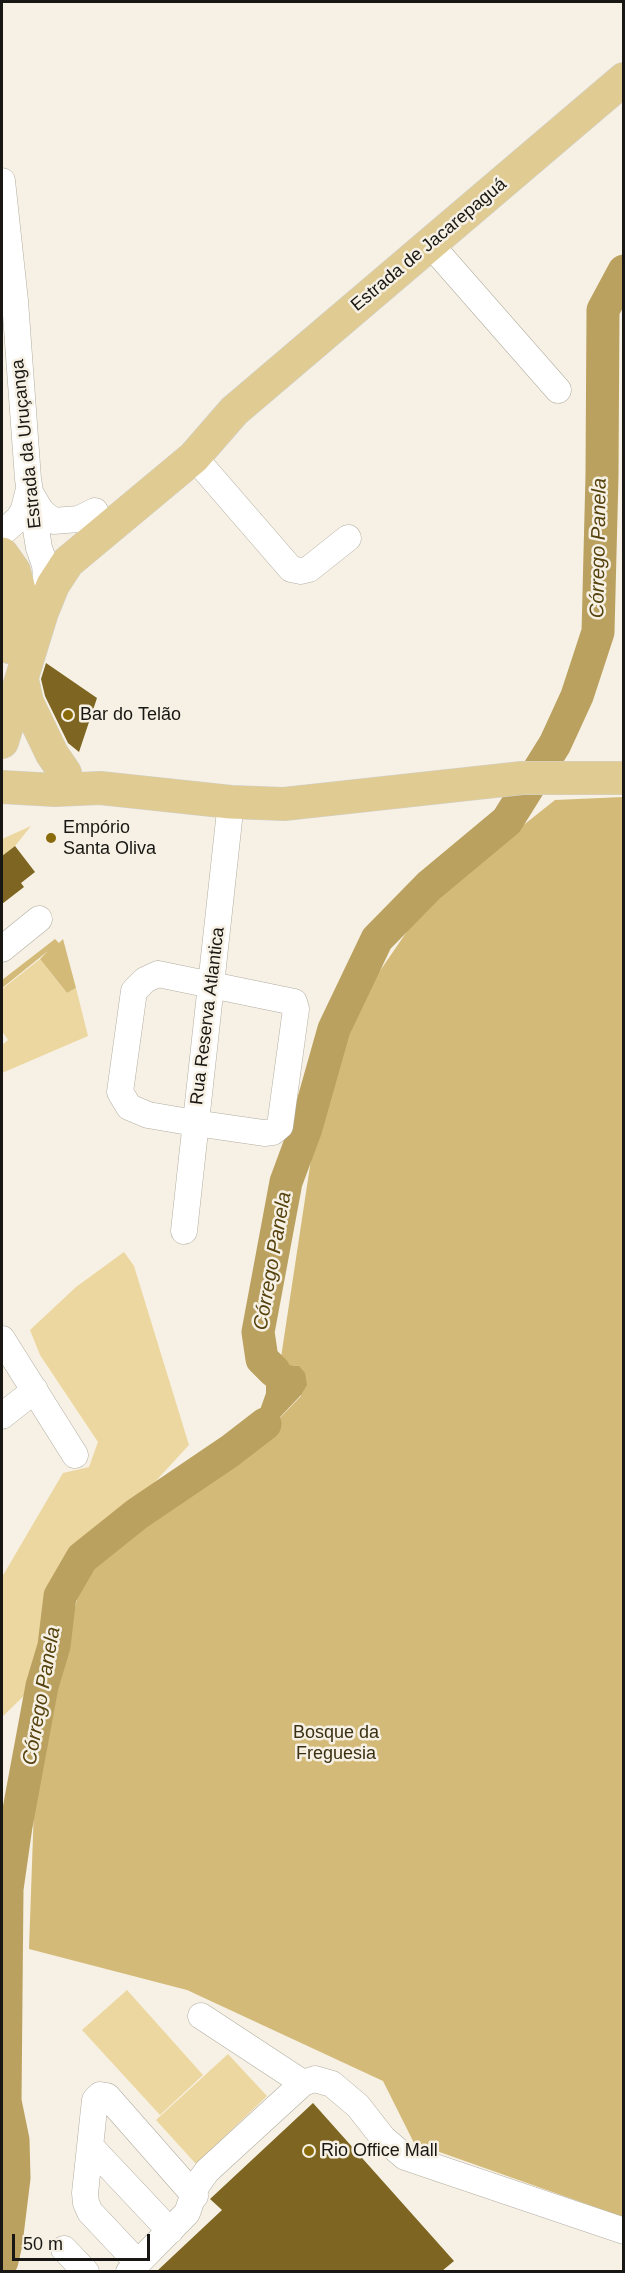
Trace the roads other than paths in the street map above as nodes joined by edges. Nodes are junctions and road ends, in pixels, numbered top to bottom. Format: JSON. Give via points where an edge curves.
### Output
{"nodes":[{"id":1,"x":624,"y":79,"type":"edge"},
{"id":2,"x":2,"y":182,"type":"edge"},
{"id":3,"x":430,"y":244,"type":"junction"},
{"id":4,"x":558,"y":390,"type":"dead end"},
{"id":5,"x":234,"y":411,"type":"junction"},
{"id":6,"x":194,"y":457,"type":"junction"},
{"id":7,"x":29,"y":488,"type":"junction"},
{"id":8,"x":94,"y":511,"type":"junction"},
{"id":9,"x":2,"y":533,"type":"edge"},
{"id":10,"x":348,"y":538,"type":"dead end"},
{"id":11,"x":2,"y":549,"type":"edge"},
{"id":12,"x":2,"y":554,"type":"edge"},
{"id":13,"x":56,"y":564,"type":"junction"},
{"id":14,"x":11,"y":666,"type":"edge"},
{"id":15,"x":2,"y":742,"type":"edge"},
{"id":16,"x":2,"y":764,"type":"edge"},
{"id":17,"x":65,"y":773,"type":"junction"},
{"id":18,"x":624,"y":778,"type":"edge"},
{"id":19,"x":2,"y":787,"type":"edge"},
{"id":20,"x":100,"y":788,"type":"junction"},
{"id":21,"x":231,"y":802,"type":"junction"},
{"id":22,"x":39,"y":919,"type":"dead end"},
{"id":23,"x":2,"y":949,"type":"edge"},
{"id":24,"x":213,"y":984,"type":"junction"},
{"id":25,"x":195,"y":1123,"type":"junction"},
{"id":26,"x":184,"y":1231,"type":"dead end"},
{"id":27,"x":2,"y":1339,"type":"edge"},
{"id":28,"x":35,"y":1390,"type":"junction"},
{"id":29,"x":2,"y":1416,"type":"edge"},
{"id":30,"x":75,"y":1455,"type":"dead end"},
{"id":31,"x":201,"y":2016,"type":"dead end"},
{"id":32,"x":303,"y":2083,"type":"junction"},
{"id":33,"x":90,"y":2146,"type":"junction"},
{"id":34,"x":195,"y":2196,"type":"junction"},
{"id":35,"x":170,"y":2231,"type":"junction"},
{"id":36,"x":624,"y":2231,"type":"edge"},
{"id":37,"x":64,"y":2249,"type":"dead end"},
{"id":38,"x":134,"y":2267,"type":"edge"},
{"id":39,"x":86,"y":2271,"type":"edge"}],
"edges":[{"from":1,"to":3,"type":"main road","name":"Estrada de Jacarepaguá"},
{"from":2,"to":7,"type":"street","name":"Estrada da Uruçanga"},
{"from":3,"to":4,"type":"street"},
{"from":3,"to":5,"type":"main road","name":"Estrada de Jacarepaguá"},
{"from":5,"to":6,"type":"main road","name":"Estrada de Jacarepaguá"},
{"from":5,"to":8,"type":"main road","name":"Estrada de Jacarepaguá","via":[[182,441]]},
{"from":6,"to":10,"type":"street","via":[[291,569],[309,569]]},
{"from":6,"to":13,"type":"main road","name":"Estrada de Jacarepaguá"},
{"from":7,"to":8,"type":"street","via":[[35,505],[53,521],[79,519]]},
{"from":7,"to":9,"type":"street","via":[[19,518]]},
{"from":7,"to":13,"type":"street","name":"Estrada da Uruçanga","via":[[39,548]]},
{"from":8,"to":13,"type":"main road","name":"Estrada de Jacarepaguá","via":[[53,553]]},
{"from":11,"to":13,"type":"street","via":[[30,561]]},
{"from":12,"to":14,"type":"main road","via":[[14,571],[19,590]]},
{"from":13,"to":14,"type":"main road","name":"Estrada de Jacarepaguá"},
{"from":13,"to":14,"type":"main road","name":"Estrada de Jacarepaguá","via":[[48,598]]},
{"from":14,"to":15,"type":"main road","name":"Estrada de Jacarepaguá"},
{"from":14,"to":17,"type":"main road","via":[[52,754]]},
{"from":16,"to":17,"type":"main road"},
{"from":17,"to":20,"type":"main road"},
{"from":18,"to":21,"type":"main road","via":[[522,778],[284,804]]},
{"from":19,"to":20,"type":"main road"},
{"from":20,"to":21,"type":"main road"},
{"from":21,"to":24,"type":"street","name":"Rua Reserva Atlantica"},
{"from":22,"to":23,"type":"street"},
{"from":24,"to":25,"type":"street","name":"Rua Reserva Atlantica"},
{"from":24,"to":25,"type":"street","via":[[158,974],[144,980],[134,991],[120,1092],[129,1107],[148,1115]]},
{"from":24,"to":25,"type":"street","via":[[294,1002],[296,1009],[280,1126],[273,1132],[264,1132]]},
{"from":25,"to":26,"type":"street","name":"Rua Reserva Atlantica"},
{"from":27,"to":28,"type":"street"},
{"from":28,"to":29,"type":"street"},
{"from":28,"to":30,"type":"street"},
{"from":31,"to":32,"type":"street"},
{"from":32,"to":34,"type":"street","via":[[207,2171]]},
{"from":32,"to":36,"type":"street","via":[[315,2079],[332,2084],[405,2157]]},
{"from":33,"to":34,"type":"street","via":[[95,2100],[106,2096]]},
{"from":33,"to":35,"type":"street"},
{"from":33,"to":38,"type":"street","via":[[86,2203]]},
{"from":34,"to":35,"type":"street","via":[[187,2213]]},
{"from":35,"to":38,"type":"street"},
{"from":37,"to":39,"type":"street"}]}
